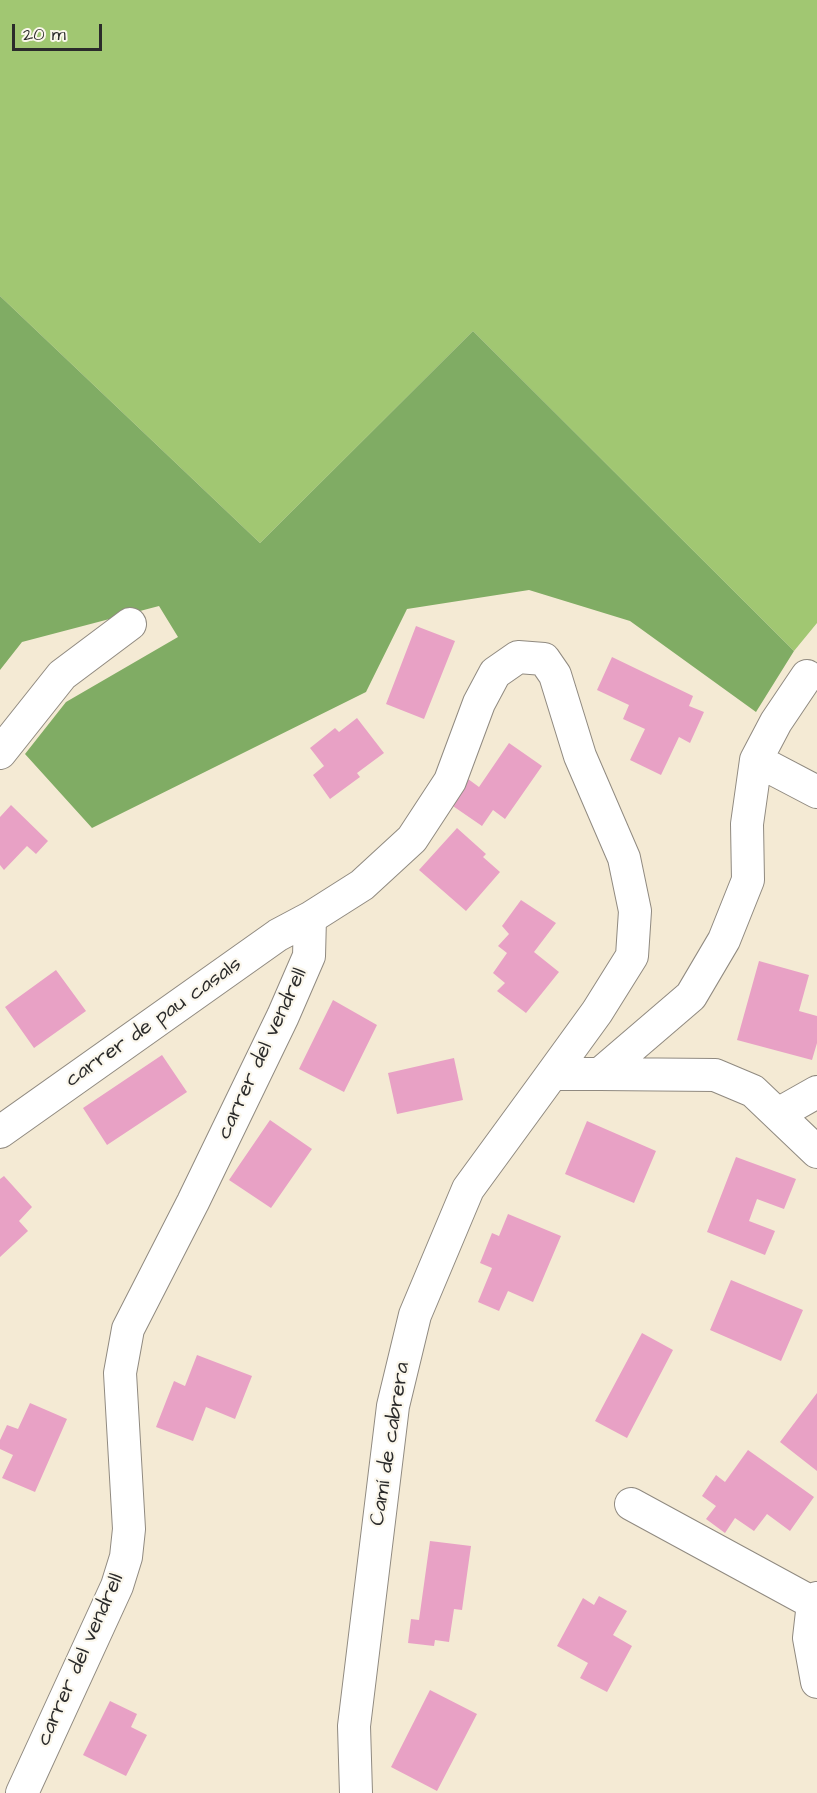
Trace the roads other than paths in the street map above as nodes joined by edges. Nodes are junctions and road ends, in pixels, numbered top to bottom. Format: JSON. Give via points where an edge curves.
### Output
{"nodes":[{"id":1,"x":130,"y":624,"type":"dead end"},
{"id":2,"x":807,"y":676,"type":"dead end"},
{"id":3,"x":0,"y":753,"type":"edge"},
{"id":4,"x":756,"y":760,"type":"junction"},
{"id":5,"x":817,"y":792,"type":"edge"},
{"id":6,"x":310,"y":918,"type":"junction"},
{"id":7,"x":552,"y":1074,"type":"junction"},
{"id":8,"x":600,"y":1074,"type":"junction"},
{"id":9,"x":817,"y":1092,"type":"edge"},
{"id":10,"x":778,"y":1114,"type":"junction"},
{"id":11,"x":0,"y":1132,"type":"edge"},
{"id":12,"x":817,"y":1152,"type":"edge"},
{"id":13,"x":631,"y":1504,"type":"dead end"},
{"id":14,"x":815,"y":1600,"type":"edge"},
{"id":15,"x":817,"y":1682,"type":"edge"},
{"id":16,"x":22,"y":1793,"type":"edge"},
{"id":17,"x":356,"y":1793,"type":"edge"}],
"edges":[{"from":1,"to":3,"type":"street","via":[[62,675]]},
{"from":2,"to":4,"type":"street"},
{"from":4,"to":5,"type":"street"},
{"from":4,"to":8,"type":"street","via":[[747,824],[748,880],[724,940],[691,996]]},
{"from":6,"to":7,"type":"street","via":[[362,885],[412,838],[450,781],[495,674],[518,657],[544,659],[555,675],[580,756],[624,858],[635,910],[632,956]]},
{"from":6,"to":11,"type":"street","name":"carrer de pau casals","via":[[278,935]]},
{"from":6,"to":16,"type":"street","name":"carrer del vendrell","via":[[309,956],[283,1016],[129,1329],[120,1373],[129,1529],[126,1557],[117,1586]]},
{"from":7,"to":8,"type":"street"},
{"from":7,"to":17,"type":"street","name":"Camí de cabrera","via":[[468,1189],[415,1315],[393,1406],[356,1702]]},
{"from":8,"to":10,"type":"street","via":[[716,1075],[753,1091]]},
{"from":9,"to":10,"type":"street"},
{"from":10,"to":12,"type":"street"},
{"from":13,"to":14,"type":"street"},
{"from":14,"to":15,"type":"street","via":[[808,1638]]}]}
